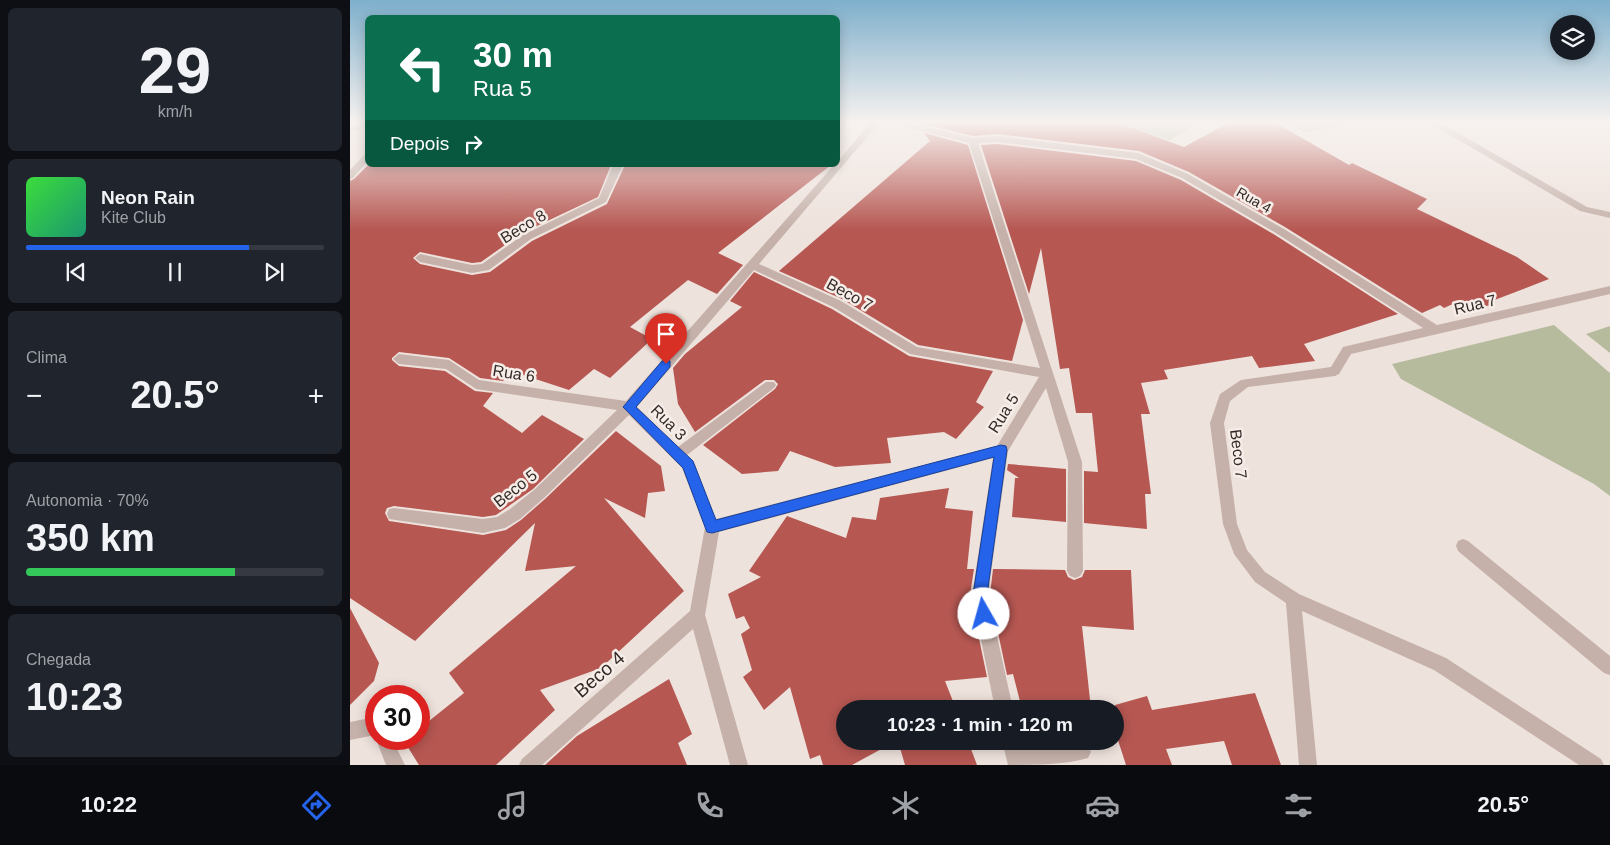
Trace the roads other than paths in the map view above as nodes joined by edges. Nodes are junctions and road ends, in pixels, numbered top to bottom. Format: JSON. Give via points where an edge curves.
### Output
{"nodes":[{"id":1,"x":365,"y":158,"type":"edge"},
{"id":2,"x":978,"y":158,"type":"edge"},
{"id":3,"x":1142,"y":158,"type":"edge"},
{"id":4,"x":1494,"y":158,"type":"edge"},
{"id":5,"x":617,"y":167,"type":"edge"},
{"id":6,"x":837,"y":167,"type":"edge"},
{"id":7,"x":350,"y":176,"type":"edge"},
{"id":8,"x":1610,"y":215,"type":"edge"},
{"id":9,"x":420,"y":258,"type":"dead end"},
{"id":10,"x":753,"y":264,"type":"junction"},
{"id":11,"x":1610,"y":290,"type":"edge"},
{"id":12,"x":1435,"y":330,"type":"junction"},
{"id":13,"x":1347,"y":350,"type":"joint"},
{"id":14,"x":399,"y":359,"type":"dead end"},
{"id":15,"x":1048,"y":374,"type":"junction"},
{"id":16,"x":770,"y":385,"type":"dead end"},
{"id":17,"x":629,"y":407,"type":"junction"},
{"id":18,"x":1001,"y":450,"type":"junction"},
{"id":19,"x":677,"y":455,"type":"junction"},
{"id":20,"x":394,"y":514,"type":"dead end"},
{"id":21,"x":712,"y":527,"type":"junction"},
{"id":22,"x":1463,"y":546,"type":"dead end"},
{"id":23,"x":1075,"y":571,"type":"dead end"},
{"id":24,"x":1293,"y":599,"type":"junction"},
{"id":25,"x":697,"y":615,"type":"junction"},
{"id":26,"x":1610,"y":667,"type":"edge"},
{"id":27,"x":1002,"y":700,"type":"edge"},
{"id":28,"x":365,"y":728,"type":"edge"},
{"id":29,"x":350,"y":731,"type":"edge"},
{"id":30,"x":388,"y":750,"type":"edge"},
{"id":31,"x":1013,"y":750,"type":"edge"},
{"id":32,"x":1082,"y":752,"type":"dead end"},
{"id":33,"x":396,"y":765,"type":"edge"},
{"id":34,"x":528,"y":765,"type":"edge"},
{"id":35,"x":738,"y":765,"type":"edge"},
{"id":36,"x":1308,"y":765,"type":"edge"},
{"id":37,"x":1595,"y":765,"type":"edge"}],
"edges":[{"from":1,"to":7,"type":"street"},
{"from":2,"to":15,"type":"street"},
{"from":3,"to":12,"type":"street","name":"Rua 4","via":[[1185,176],[1280,231]]},
{"from":4,"to":8,"type":"street","via":[[1584,209]]},
{"from":5,"to":9,"type":"street","name":"Beco 8","via":[[603,200],[527,237],[484,268],[472,269]]},
{"from":6,"to":10,"type":"street","name":"Rua 3"},
{"from":10,"to":15,"type":"street","name":"Beco 7","via":[[836,304],[914,351]]},
{"from":10,"to":17,"type":"street","name":"Rua 3"},
{"from":11,"to":12,"type":"street","name":"Rua 7"},
{"from":12,"to":13,"type":"street","name":"Rua 7"},
{"from":13,"to":24,"type":"street","name":"Beco 7","via":[[1335,371],[1245,383],[1224,398],[1217,422],[1230,524],[1241,554],[1260,577]]},
{"from":14,"to":17,"type":"street","name":"Rua 6","via":[[449,365],[476,384]]},
{"from":15,"to":18,"type":"street","name":"Rua 5"},
{"from":15,"to":23,"type":"street","via":[[1075,462]]},
{"from":16,"to":19,"type":"street"},
{"from":17,"to":19,"type":"street","name":"Rua 3"},
{"from":17,"to":20,"type":"street","name":"Beco 5","via":[[539,494],[500,522],[483,526]]},
{"from":18,"to":21,"type":"street","name":"Rua 5"},
{"from":18,"to":27,"type":"street","via":[[980,595]]},
{"from":19,"to":21,"type":"street","name":"Rua 3","via":[[688,465]]},
{"from":21,"to":25,"type":"street"},
{"from":22,"to":26,"type":"street"},
{"from":24,"to":36,"type":"street"},
{"from":24,"to":37,"type":"street","via":[[1440,664]]},
{"from":25,"to":34,"type":"street","name":"Beco 4"},
{"from":25,"to":35,"type":"street"},
{"from":28,"to":29,"type":"street"},
{"from":30,"to":33,"type":"street"},
{"from":31,"to":32,"type":"street","via":[[1015,760]]}]}
